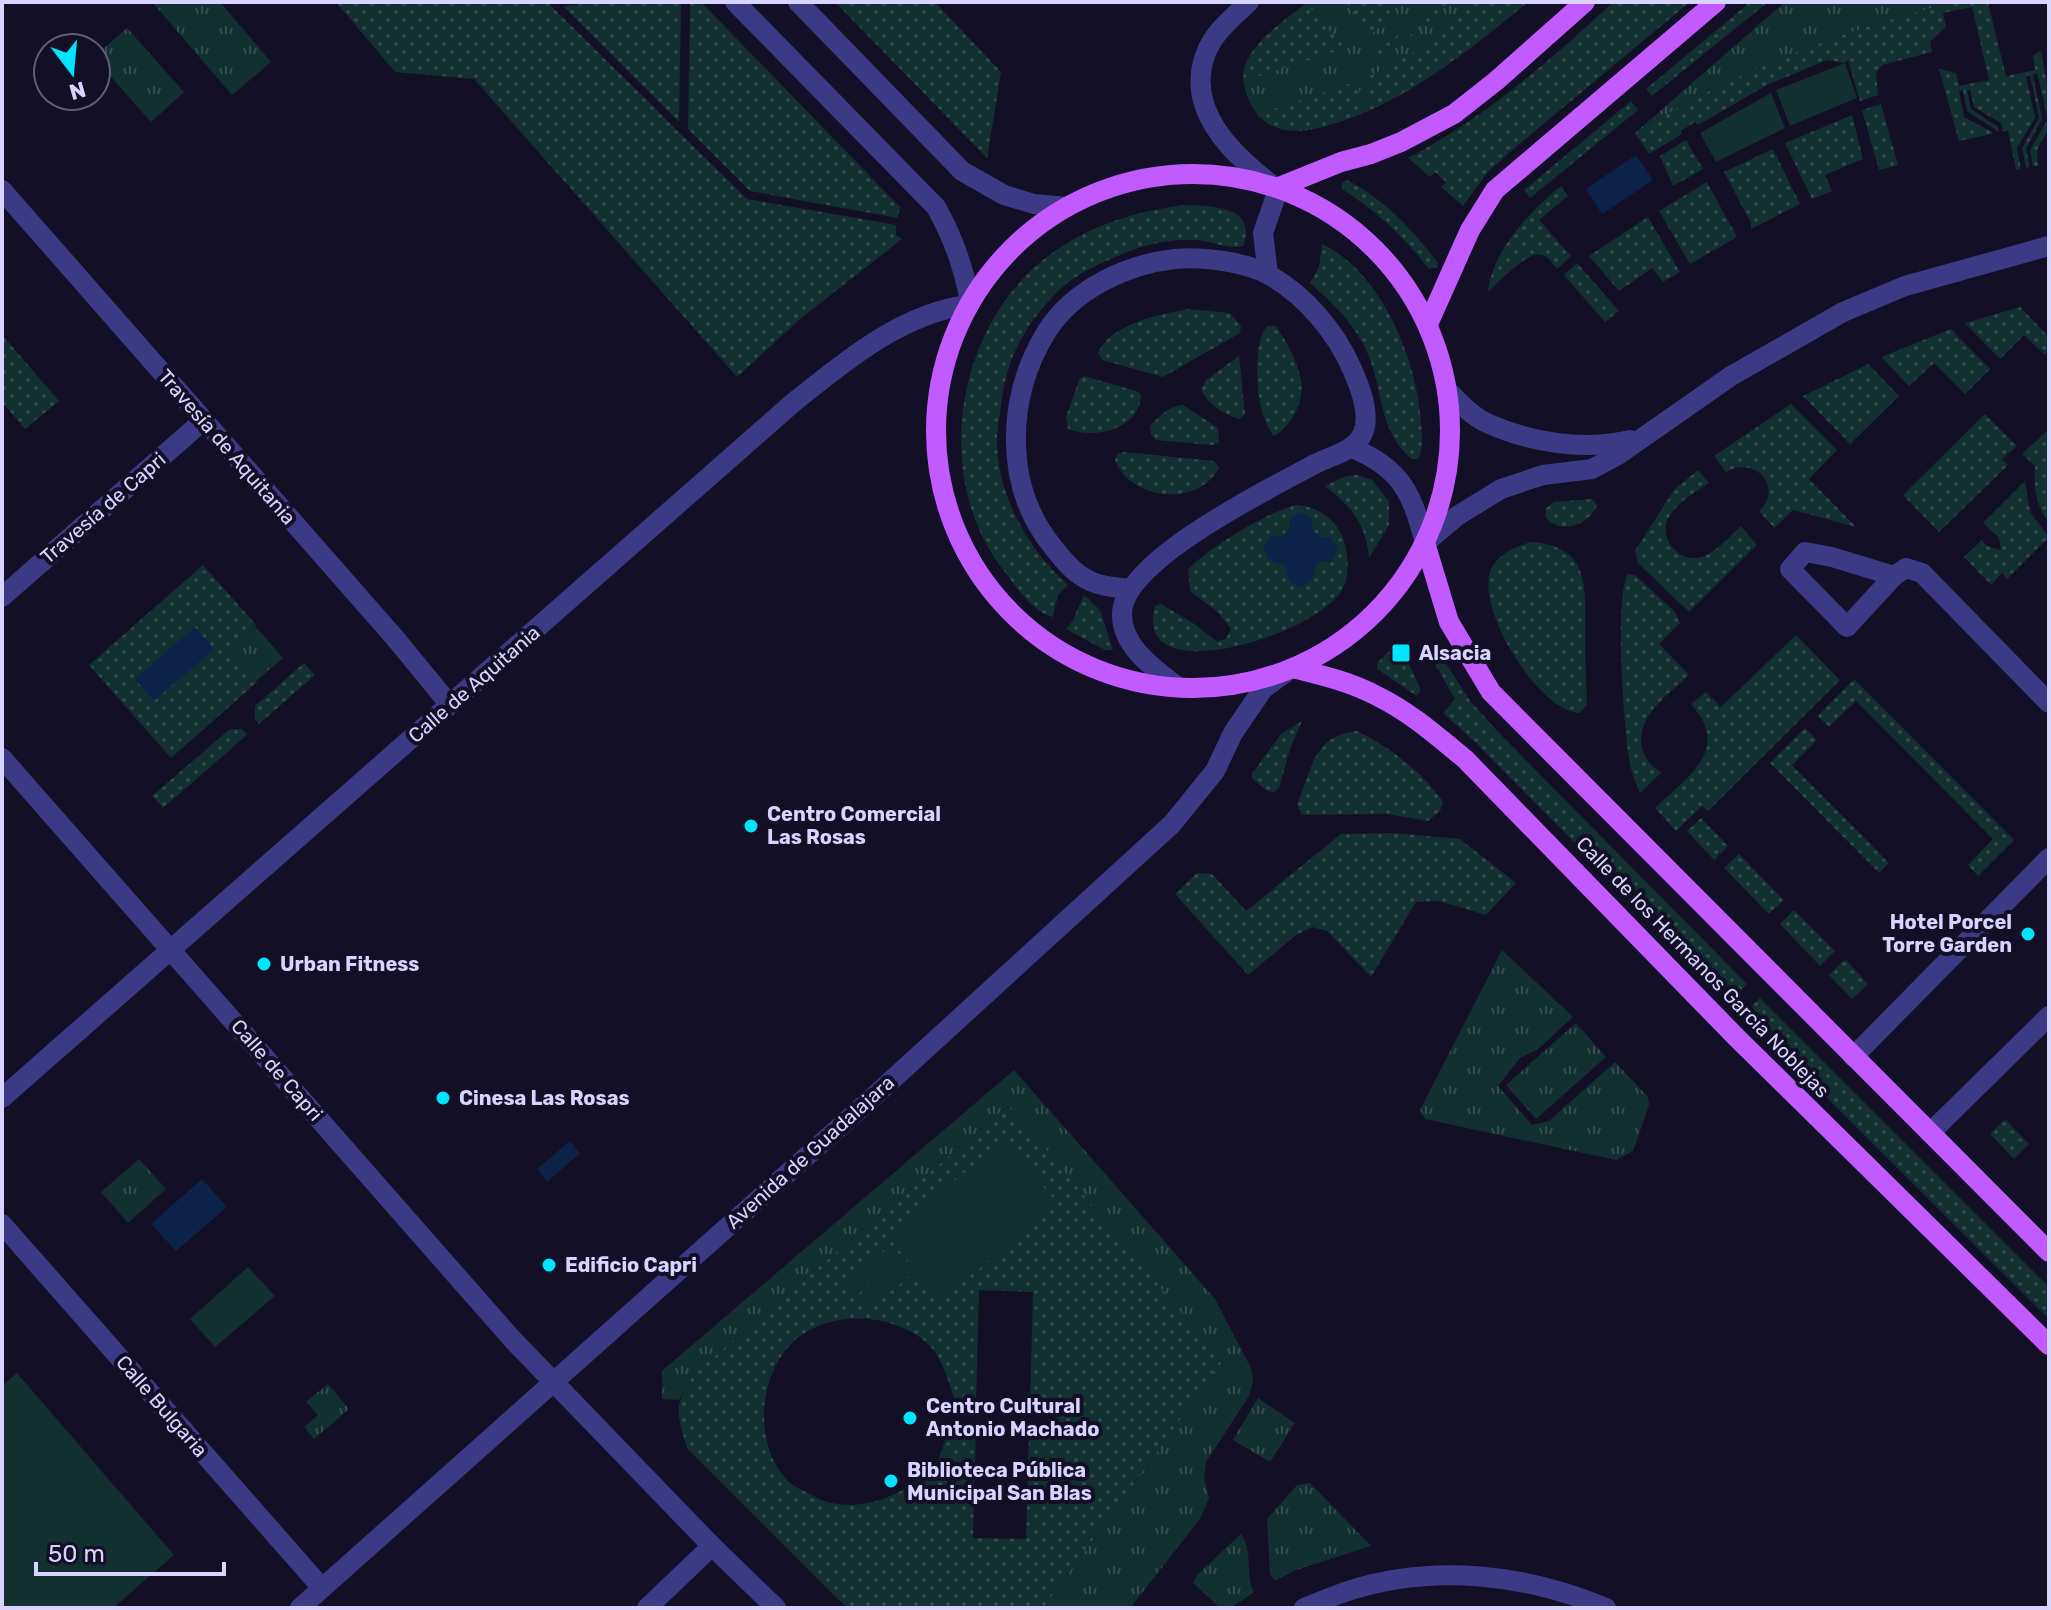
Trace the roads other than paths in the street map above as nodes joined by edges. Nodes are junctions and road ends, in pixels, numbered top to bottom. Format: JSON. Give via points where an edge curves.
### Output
{"nodes":[{"id":1,"x":735,"y":2,"type":"edge"},
{"id":2,"x":798,"y":2,"type":"edge"},
{"id":3,"x":1249,"y":2,"type":"edge"},
{"id":4,"x":1585,"y":2,"type":"edge"},
{"id":5,"x":1716,"y":2,"type":"edge"},
{"id":6,"x":1276,"y":186,"type":"junction"},
{"id":7,"x":2,"y":190,"type":"edge"},
{"id":8,"x":1067,"y":207,"type":"junction"},
{"id":9,"x":2049,"y":246,"type":"edge"},
{"id":10,"x":1268,"y":274,"type":"junction"},
{"id":11,"x":969,"y":304,"type":"junction"},
{"id":12,"x":1429,"y":322,"type":"junction"},
{"id":13,"x":1448,"y":391,"type":"junction"},
{"id":14,"x":204,"y":420,"type":"junction"},
{"id":15,"x":1642,"y":437,"type":"junction"},
{"id":16,"x":1352,"y":448,"type":"junction"},
{"id":17,"x":1425,"y":543,"type":"junction"},
{"id":18,"x":1894,"y":576,"type":"junction"},
{"id":19,"x":1129,"y":589,"type":"junction"},
{"id":20,"x":2,"y":597,"type":"edge"},
{"id":21,"x":1291,"y":669,"type":"junction"},
{"id":22,"x":1178,"y":687,"type":"junction"},
{"id":23,"x":2049,"y":703,"type":"edge"},
{"id":24,"x":450,"y":705,"type":"junction"},
{"id":25,"x":2,"y":758,"type":"edge"},
{"id":26,"x":2049,"y":858,"type":"edge"},
{"id":27,"x":171,"y":949,"type":"junction"},
{"id":28,"x":2049,"y":1016,"type":"edge"},
{"id":29,"x":1853,"y":1057,"type":"junction"},
{"id":30,"x":2,"y":1098,"type":"edge"},
{"id":31,"x":1930,"y":1133,"type":"junction"},
{"id":32,"x":2,"y":1224,"type":"edge"},
{"id":33,"x":2049,"y":1252,"type":"edge"},
{"id":34,"x":2049,"y":1345,"type":"edge"},
{"id":35,"x":553,"y":1381,"type":"junction"},
{"id":36,"x":712,"y":1546,"type":"junction"},
{"id":37,"x":322,"y":1588,"type":"junction"},
{"id":38,"x":300,"y":1608,"type":"edge"},
{"id":39,"x":647,"y":1608,"type":"edge"},
{"id":40,"x":776,"y":1608,"type":"edge"},
{"id":41,"x":1304,"y":1608,"type":"edge"},
{"id":42,"x":1606,"y":1608,"type":"edge"}],
"edges":[{"from":1,"to":11,"type":"street","via":[[936,207],[966,279]]},
{"from":2,"to":8,"type":"street","via":[[962,171],[1004,195]]},
{"from":3,"to":6,"type":"street","via":[[1206,51],[1200,77],[1219,137],[1243,163]]},
{"from":4,"to":6,"type":"main road","via":[[1454,114],[1401,142]]},
{"from":5,"to":12,"type":"main road","via":[[1495,190],[1470,230]]},
{"from":6,"to":8,"type":"main road","via":[[1198,173],[1150,177],[1093,193]]},
{"from":6,"to":10,"type":"street","via":[[1263,233]]},
{"from":6,"to":12,"type":"main road","via":[[1312,202],[1368,241],[1399,274]]},
{"from":7,"to":14,"type":"street","name":"Travesía de Aquitania"},
{"from":8,"to":11,"type":"main road","via":[[1025,235]]},
{"from":9,"to":15,"type":"street","via":[[1905,286],[1843,312],[1731,376]]},
{"from":10,"to":16,"type":"street","via":[[1308,304],[1344,351],[1365,412],[1363,435]]},
{"from":10,"to":19,"type":"street","via":[[1213,260],[1153,261],[1110,277],[1068,306],[1035,353],[1017,415],[1015,448],[1029,506],[1043,535],[1083,577]]},
{"from":11,"to":22,"type":"main road","via":[[946,356],[935,423],[937,466],[963,547],[985,583],[1046,643],[1132,681]]},
{"from":11,"to":24,"type":"street","name":"Calle de Aquitania","via":[[897,330],[831,372]]},
{"from":12,"to":13,"type":"main road"},
{"from":13,"to":15,"type":"street","via":[[1487,423],[1536,439],[1604,446]]},
{"from":13,"to":17,"type":"main road","via":[[1451,442],[1443,494]]},
{"from":14,"to":20,"type":"street","name":"Travesía de Capri"},
{"from":14,"to":24,"type":"street","name":"Travesía de Aquitania"},
{"from":15,"to":17,"type":"street","via":[[1592,469],[1543,475],[1501,489]]},
{"from":16,"to":17,"type":"street","via":[[1372,456],[1402,480]]},
{"from":16,"to":19,"type":"street","via":[[1249,500],[1155,562]]},
{"from":17,"to":21,"type":"main road","via":[[1407,574],[1366,621]]},
{"from":17,"to":29,"type":"main road","name":"Calle de los Hermanos García Noblejas","via":[[1449,622],[1491,692]]},
{"from":18,"to":18,"type":"street","via":[[1847,627],[1790,569],[1805,552]]},
{"from":18,"to":23,"type":"street","via":[[1906,568],[1922,573]]},
{"from":19,"to":22,"type":"street","via":[[1122,615],[1131,644]]},
{"from":21,"to":22,"type":"main road","via":[[1241,683]]},
{"from":21,"to":34,"type":"main road","name":"Calle de los Hermanos García Noblejas","via":[[1377,696],[1422,723],[1465,759],[1729,1031]]},
{"from":21,"to":35,"type":"street","name":"Avenida de Guadalajara","via":[[1263,689],[1215,771],[1172,824]]},
{"from":24,"to":27,"type":"street","name":"Calle de Aquitania"},
{"from":25,"to":27,"type":"street","name":"Calle de Capri"},
{"from":26,"to":29,"type":"street"},
{"from":27,"to":30,"type":"street","name":"Calle de Aquitania"},
{"from":27,"to":35,"type":"street","name":"Calle de Capri"},
{"from":28,"to":31,"type":"street"},
{"from":29,"to":31,"type":"main road","name":"Calle de los Hermanos García Noblejas"},
{"from":31,"to":33,"type":"main road","name":"Calle de los Hermanos García Noblejas"},
{"from":32,"to":37,"type":"street","name":"Calle Bulgaria"},
{"from":35,"to":36,"type":"street","name":"Calle de Capri"},
{"from":35,"to":37,"type":"street","name":"Avenida de Guadalajara"},
{"from":36,"to":39,"type":"street"},
{"from":36,"to":40,"type":"street","name":"Calle de Capri"},
{"from":37,"to":38,"type":"street","name":"Avenida de Guadalajara"},
{"from":41,"to":42,"type":"street","via":[[1351,1590],[1448,1574],[1515,1581]]}]}
